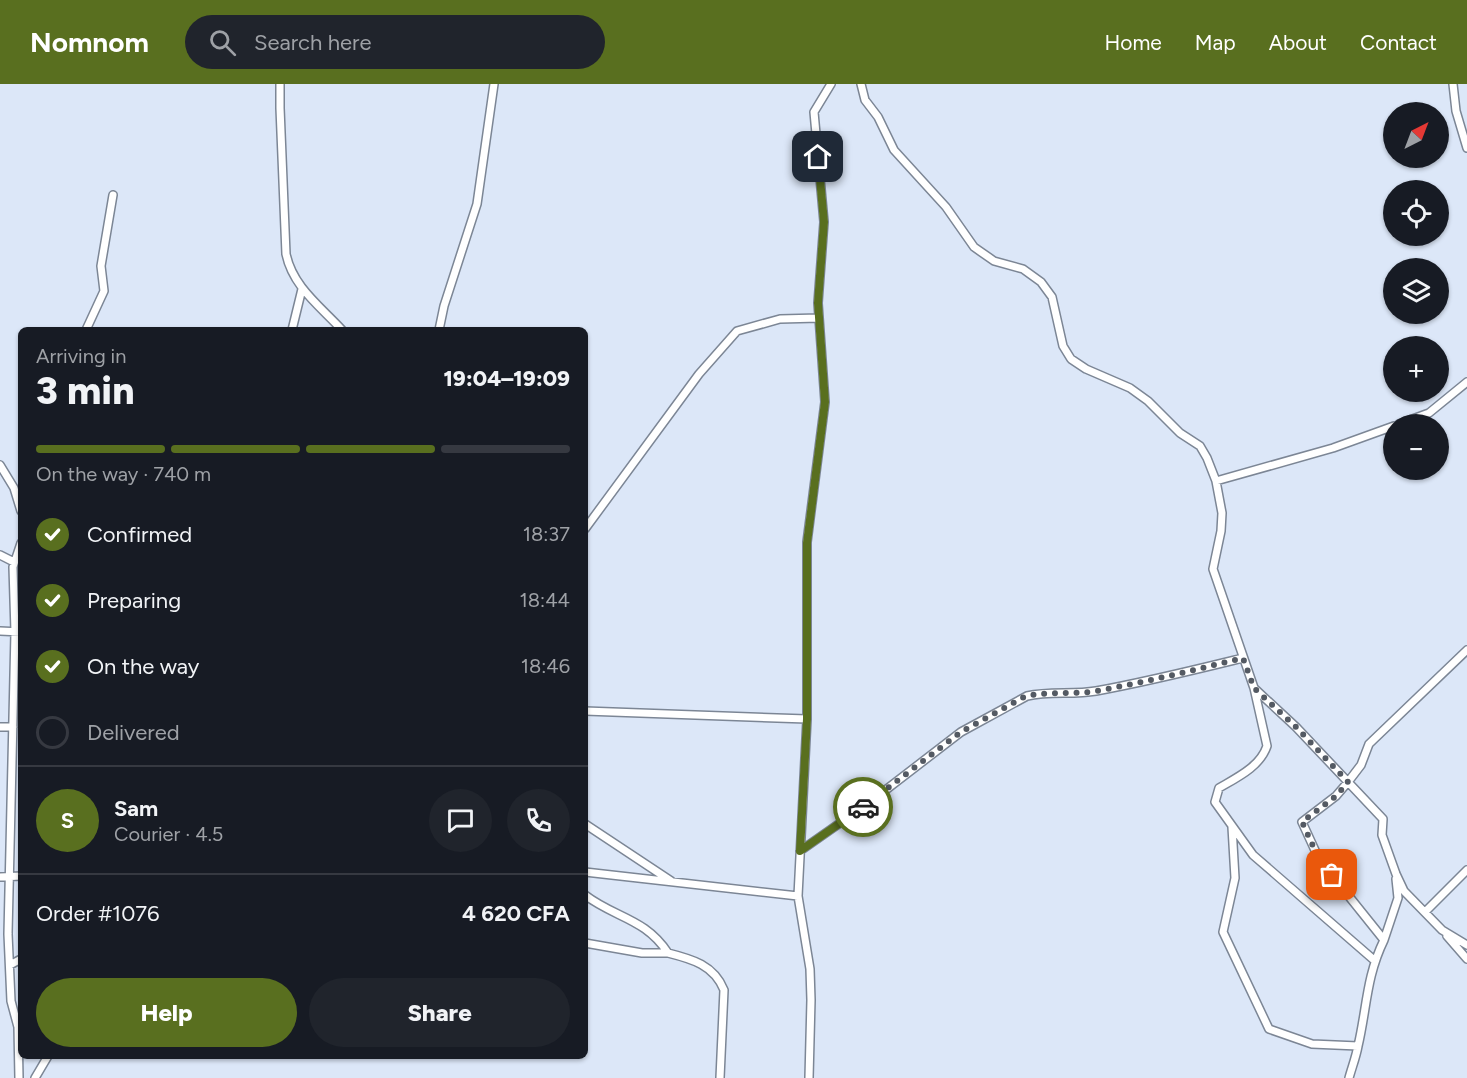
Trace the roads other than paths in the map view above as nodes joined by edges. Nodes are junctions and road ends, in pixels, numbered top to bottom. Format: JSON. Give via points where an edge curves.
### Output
{"nodes":[{"id":1,"x":280,"y":84,"type":"edge"},
{"id":2,"x":494,"y":84,"type":"edge"},
{"id":3,"x":831,"y":84,"type":"edge"},
{"id":4,"x":861,"y":84,"type":"edge"},
{"id":5,"x":1453,"y":84,"type":"edge"},
{"id":6,"x":1467,"y":148,"type":"edge"},
{"id":7,"x":113,"y":195,"type":"dead end"},
{"id":8,"x":303,"y":289,"type":"junction"},
{"id":9,"x":819,"y":318,"type":"junction"},
{"id":10,"x":87,"y":327,"type":"edge"},
{"id":11,"x":293,"y":327,"type":"edge"},
{"id":12,"x":339,"y":327,"type":"edge"},
{"id":13,"x":440,"y":327,"type":"edge"},
{"id":14,"x":1467,"y":382,"type":"edge"},
{"id":15,"x":1429,"y":414,"type":"edge"},
{"id":16,"x":1383,"y":430,"type":"edge"},
{"id":17,"x":0,"y":465,"type":"edge"},
{"id":18,"x":1216,"y":481,"type":"junction"},
{"id":19,"x":18,"y":501,"type":"edge"},
{"id":20,"x":588,"y":526,"type":"edge"},
{"id":21,"x":18,"y":551,"type":"edge"},
{"id":22,"x":0,"y":555,"type":"edge"},
{"id":23,"x":14,"y":562,"type":"junction"},
{"id":24,"x":0,"y":631,"type":"edge"},
{"id":25,"x":18,"y":632,"type":"edge"},
{"id":26,"x":1467,"y":650,"type":"edge"},
{"id":27,"x":1243,"y":658,"type":"junction"},
{"id":28,"x":1254,"y":688,"type":"junction"},
{"id":29,"x":588,"y":711,"type":"edge"},
{"id":30,"x":807,"y":719,"type":"junction"},
{"id":31,"x":0,"y":727,"type":"edge"},
{"id":32,"x":13,"y":727,"type":"junction"},
{"id":33,"x":1348,"y":782,"type":"junction"},
{"id":34,"x":1232,"y":825,"type":"junction"},
{"id":35,"x":588,"y":826,"type":"edge"},
{"id":36,"x":800,"y":851,"type":"junction"},
{"id":37,"x":1467,"y":870,"type":"edge"},
{"id":38,"x":588,"y":872,"type":"edge"},
{"id":39,"x":1396,"y":874,"type":"junction"},
{"id":40,"x":18,"y":876,"type":"edge"},
{"id":41,"x":0,"y":877,"type":"edge"},
{"id":42,"x":10,"y":877,"type":"junction"},
{"id":43,"x":673,"y":882,"type":"junction"},
{"id":44,"x":798,"y":896,"type":"junction"},
{"id":45,"x":588,"y":897,"type":"edge"},
{"id":46,"x":1425,"y":912,"type":"junction"},
{"id":47,"x":1442,"y":930,"type":"junction"},
{"id":48,"x":1384,"y":940,"type":"junction"},
{"id":49,"x":588,"y":944,"type":"edge"},
{"id":50,"x":1467,"y":945,"type":"edge"},
{"id":51,"x":668,"y":953,"type":"junction"},
{"id":52,"x":1467,"y":959,"type":"edge"},
{"id":53,"x":1374,"y":960,"type":"junction"},
{"id":54,"x":18,"y":961,"type":"edge"},
{"id":55,"x":10,"y":965,"type":"junction"},
{"id":56,"x":18,"y":1028,"type":"edge"},
{"id":57,"x":1358,"y":1046,"type":"junction"},
{"id":58,"x":19,"y":1059,"type":"edge"},
{"id":59,"x":46,"y":1059,"type":"edge"},
{"id":60,"x":19,"y":1078,"type":"edge"},
{"id":61,"x":35,"y":1078,"type":"edge"},
{"id":62,"x":720,"y":1078,"type":"edge"},
{"id":63,"x":808,"y":1078,"type":"edge"},
{"id":64,"x":1349,"y":1078,"type":"edge"}],
"edges":[{"from":1,"to":8,"type":"street","via":[[286,254],[289,268]]},
{"from":2,"to":13,"type":"street","via":[[477,204]]},
{"from":3,"to":9,"type":"street","via":[[814,112],[824,222]]},
{"from":4,"to":18,"type":"street","via":[[865,100],[894,150],[939,198],[974,247],[994,261],[1023,269],[1041,282],[1052,297],[1063,346],[1071,359],[1148,401],[1180,433],[1200,446]]},
{"from":5,"to":6,"type":"street"},
{"from":7,"to":10,"type":"street","via":[[101,266],[104,291]]},
{"from":8,"to":11,"type":"street"},
{"from":8,"to":12,"type":"street"},
{"from":9,"to":20,"type":"street","via":[[780,319],[737,331],[699,374]]},
{"from":9,"to":30,"type":"street","via":[[825,402],[807,543]]},
{"from":14,"to":15,"type":"street"},
{"from":16,"to":18,"type":"street"},
{"from":17,"to":19,"type":"street"},
{"from":18,"to":27,"type":"street","via":[[1222,513],[1213,569]]},
{"from":21,"to":23,"type":"street"},
{"from":22,"to":23,"type":"street"},
{"from":23,"to":25,"type":"street"},
{"from":24,"to":25,"type":"street"},
{"from":25,"to":32,"type":"street"},
{"from":26,"to":33,"type":"street","via":[[1369,744],[1361,765]]},
{"from":27,"to":28,"type":"street"},
{"from":27,"to":36,"type":"street","via":[[1095,691],[1026,696],[961,732]]},
{"from":28,"to":33,"type":"street"},
{"from":28,"to":34,"type":"street","via":[[1267,746],[1259,762],[1219,788],[1215,802]]},
{"from":29,"to":30,"type":"street"},
{"from":30,"to":36,"type":"street"},
{"from":31,"to":32,"type":"street"},
{"from":32,"to":42,"type":"street"},
{"from":33,"to":39,"type":"street","via":[[1383,819],[1382,835]]},
{"from":33,"to":48,"type":"street","via":[[1302,822],[1319,859]]},
{"from":34,"to":53,"type":"street","via":[[1253,855]]},
{"from":34,"to":57,"type":"street","via":[[1235,878],[1222,932],[1269,1029],[1312,1044]]},
{"from":35,"to":43,"type":"street"},
{"from":36,"to":44,"type":"street"},
{"from":37,"to":46,"type":"street"},
{"from":38,"to":43,"type":"street"},
{"from":39,"to":46,"type":"street","via":[[1404,891]]},
{"from":39,"to":48,"type":"street","via":[[1398,898]]},
{"from":40,"to":42,"type":"street"},
{"from":41,"to":42,"type":"street"},
{"from":42,"to":55,"type":"street"},
{"from":43,"to":44,"type":"street"},
{"from":44,"to":63,"type":"street","via":[[810,969]]},
{"from":45,"to":51,"type":"street","via":[[645,927]]},
{"from":46,"to":47,"type":"street"},
{"from":47,"to":50,"type":"street"},
{"from":47,"to":52,"type":"street"},
{"from":48,"to":53,"type":"street"},
{"from":49,"to":51,"type":"street","via":[[642,953]]},
{"from":51,"to":62,"type":"street","via":[[694,959],[719,977],[724,990]]},
{"from":53,"to":57,"type":"street"},
{"from":54,"to":55,"type":"street"},
{"from":55,"to":56,"type":"street","via":[[11,1001]]},
{"from":57,"to":64,"type":"street"},
{"from":58,"to":60,"type":"street"},
{"from":59,"to":61,"type":"street"}]}
